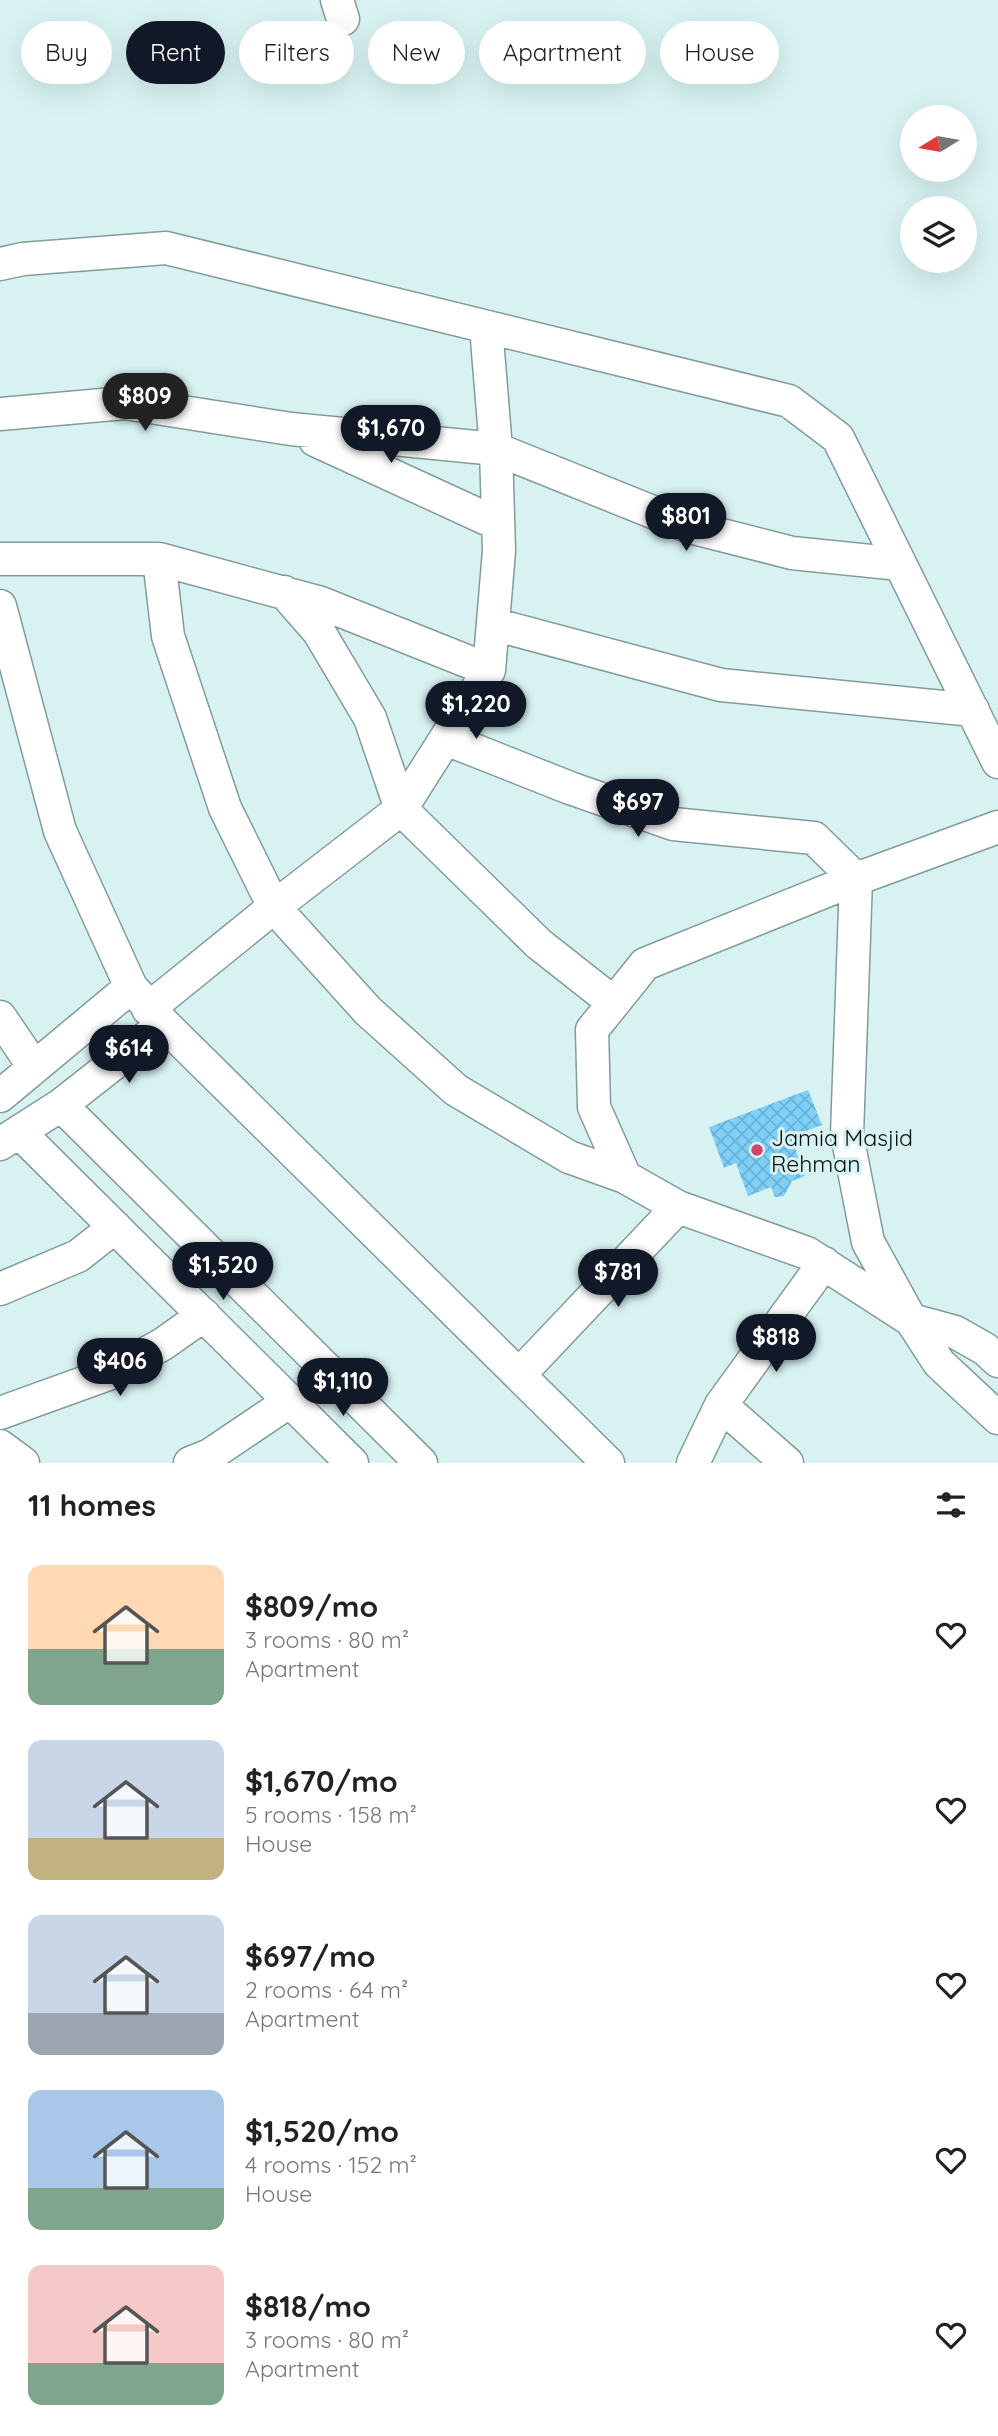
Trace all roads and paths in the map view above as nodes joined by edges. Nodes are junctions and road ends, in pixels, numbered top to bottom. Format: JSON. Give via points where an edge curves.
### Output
{"nodes":[{"id":1,"x":0,"y":264,"type":"edge"},
{"id":2,"x":486,"y":327,"type":"junction"},
{"id":3,"x":0,"y":414,"type":"edge"},
{"id":4,"x":291,"y":429,"type":"junction"},
{"id":5,"x":496,"y":449,"type":"junction"},
{"id":6,"x":498,"y":524,"type":"junction"},
{"id":7,"x":159,"y":558,"type":"junction"},
{"id":8,"x":0,"y":559,"type":"edge"},
{"id":9,"x":900,"y":564,"type":"junction"},
{"id":10,"x":284,"y":593,"type":"junction"},
{"id":11,"x":0,"y":606,"type":"edge"},
{"id":12,"x":493,"y":624,"type":"junction"},
{"id":13,"x":489,"y":670,"type":"junction"},
{"id":14,"x":972,"y":710,"type":"junction"},
{"id":15,"x":446,"y":739,"type":"junction"},
{"id":16,"x":998,"y":762,"type":"edge"},
{"id":17,"x":401,"y":809,"type":"junction"},
{"id":18,"x":998,"y":827,"type":"edge"},
{"id":19,"x":856,"y":879,"type":"junction"},
{"id":20,"x":274,"y":907,"type":"junction"},
{"id":21,"x":614,"y":1003,"type":"junction"},
{"id":22,"x":148,"y":1006,"type":"junction"},
{"id":23,"x":0,"y":1017,"type":"edge"},
{"id":24,"x":34,"y":1068,"type":"junction"},
{"id":25,"x":0,"y":1096,"type":"edge"},
{"id":26,"x":61,"y":1105,"type":"junction"},
{"id":27,"x":9,"y":1138,"type":"edge"},
{"id":28,"x":625,"y":1177,"type":"junction"},
{"id":29,"x":678,"y":1207,"type":"junction"},
{"id":30,"x":115,"y":1227,"type":"junction"},
{"id":31,"x":824,"y":1263,"type":"junction"},
{"id":32,"x":0,"y":1289,"type":"edge"},
{"id":33,"x":204,"y":1315,"type":"junction"},
{"id":34,"x":911,"y":1320,"type":"junction"},
{"id":35,"x":998,"y":1360,"type":"edge"},
{"id":36,"x":519,"y":1375,"type":"junction"},
{"id":37,"x":340,"y":1382,"type":"junction"},
{"id":38,"x":721,"y":1405,"type":"junction"},
{"id":39,"x":299,"y":1410,"type":"junction"},
{"id":40,"x":0,"y":1413,"type":"edge"},
{"id":41,"x":998,"y":1418,"type":"edge"},
{"id":42,"x":0,"y":1446,"type":"edge"},
{"id":43,"x":23,"y":1463,"type":"edge"},
{"id":44,"x":190,"y":1463,"type":"edge"},
{"id":45,"x":352,"y":1463,"type":"edge"},
{"id":46,"x":421,"y":1463,"type":"edge"},
{"id":47,"x":608,"y":1463,"type":"edge"},
{"id":48,"x":693,"y":1463,"type":"edge"},
{"id":49,"x":787,"y":1463,"type":"edge"}],
"edges":[{"from":1,"to":2,"type":"street","via":[[166,248]]},
{"from":2,"to":5,"type":"street"},
{"from":2,"to":9,"type":"street","via":[[789,401],[838,438]]},
{"from":3,"to":4,"type":"street","via":[[125,403]]},
{"from":4,"to":5,"type":"street"},
{"from":4,"to":6,"type":"street"},
{"from":5,"to":6,"type":"street"},
{"from":5,"to":9,"type":"street","via":[[690,527],[792,553]]},
{"from":6,"to":12,"type":"street"},
{"from":7,"to":8,"type":"street"},
{"from":7,"to":10,"type":"street"},
{"from":7,"to":20,"type":"street","via":[[168,636],[225,808]]},
{"from":9,"to":14,"type":"street"},
{"from":10,"to":13,"type":"street","via":[[321,603]]},
{"from":10,"to":17,"type":"street","via":[[319,632],[370,719]]},
{"from":11,"to":22,"type":"street","via":[[60,831]]},
{"from":12,"to":13,"type":"street"},
{"from":12,"to":14,"type":"street","via":[[721,685]]},
{"from":13,"to":15,"type":"street"},
{"from":14,"to":16,"type":"street"},
{"from":15,"to":17,"type":"street"},
{"from":15,"to":19,"type":"street","via":[[673,824],[814,838]]},
{"from":17,"to":20,"type":"street"},
{"from":17,"to":21,"type":"street","via":[[539,944]]},
{"from":18,"to":19,"type":"street"},
{"from":19,"to":21,"type":"street","via":[[645,964]]},
{"from":19,"to":34,"type":"street","via":[[847,1135],[869,1242]]},
{"from":20,"to":22,"type":"street"},
{"from":20,"to":28,"type":"street","via":[[368,1011],[456,1090],[569,1157]]},
{"from":21,"to":28,"type":"street","via":[[592,1030],[594,1107]]},
{"from":22,"to":24,"type":"street"},
{"from":22,"to":26,"type":"street"},
{"from":22,"to":36,"type":"street"},
{"from":23,"to":24,"type":"street"},
{"from":24,"to":25,"type":"street"},
{"from":26,"to":27,"type":"street"},
{"from":26,"to":37,"type":"street"},
{"from":27,"to":30,"type":"street"},
{"from":28,"to":29,"type":"street"},
{"from":29,"to":31,"type":"street"},
{"from":29,"to":36,"type":"street"},
{"from":30,"to":32,"type":"street","via":[[78,1256]]},
{"from":30,"to":33,"type":"street"},
{"from":31,"to":34,"type":"street"},
{"from":31,"to":38,"type":"street"},
{"from":33,"to":39,"type":"street"},
{"from":33,"to":40,"type":"street","via":[[111,1373]]},
{"from":34,"to":35,"type":"street","via":[[955,1332]]},
{"from":34,"to":41,"type":"street","via":[[939,1363]]},
{"from":36,"to":47,"type":"street"},
{"from":37,"to":39,"type":"street"},
{"from":37,"to":46,"type":"street"},
{"from":38,"to":48,"type":"street"},
{"from":38,"to":49,"type":"street"},
{"from":39,"to":44,"type":"street"},
{"from":39,"to":45,"type":"street"},
{"from":42,"to":43,"type":"street"}]}
